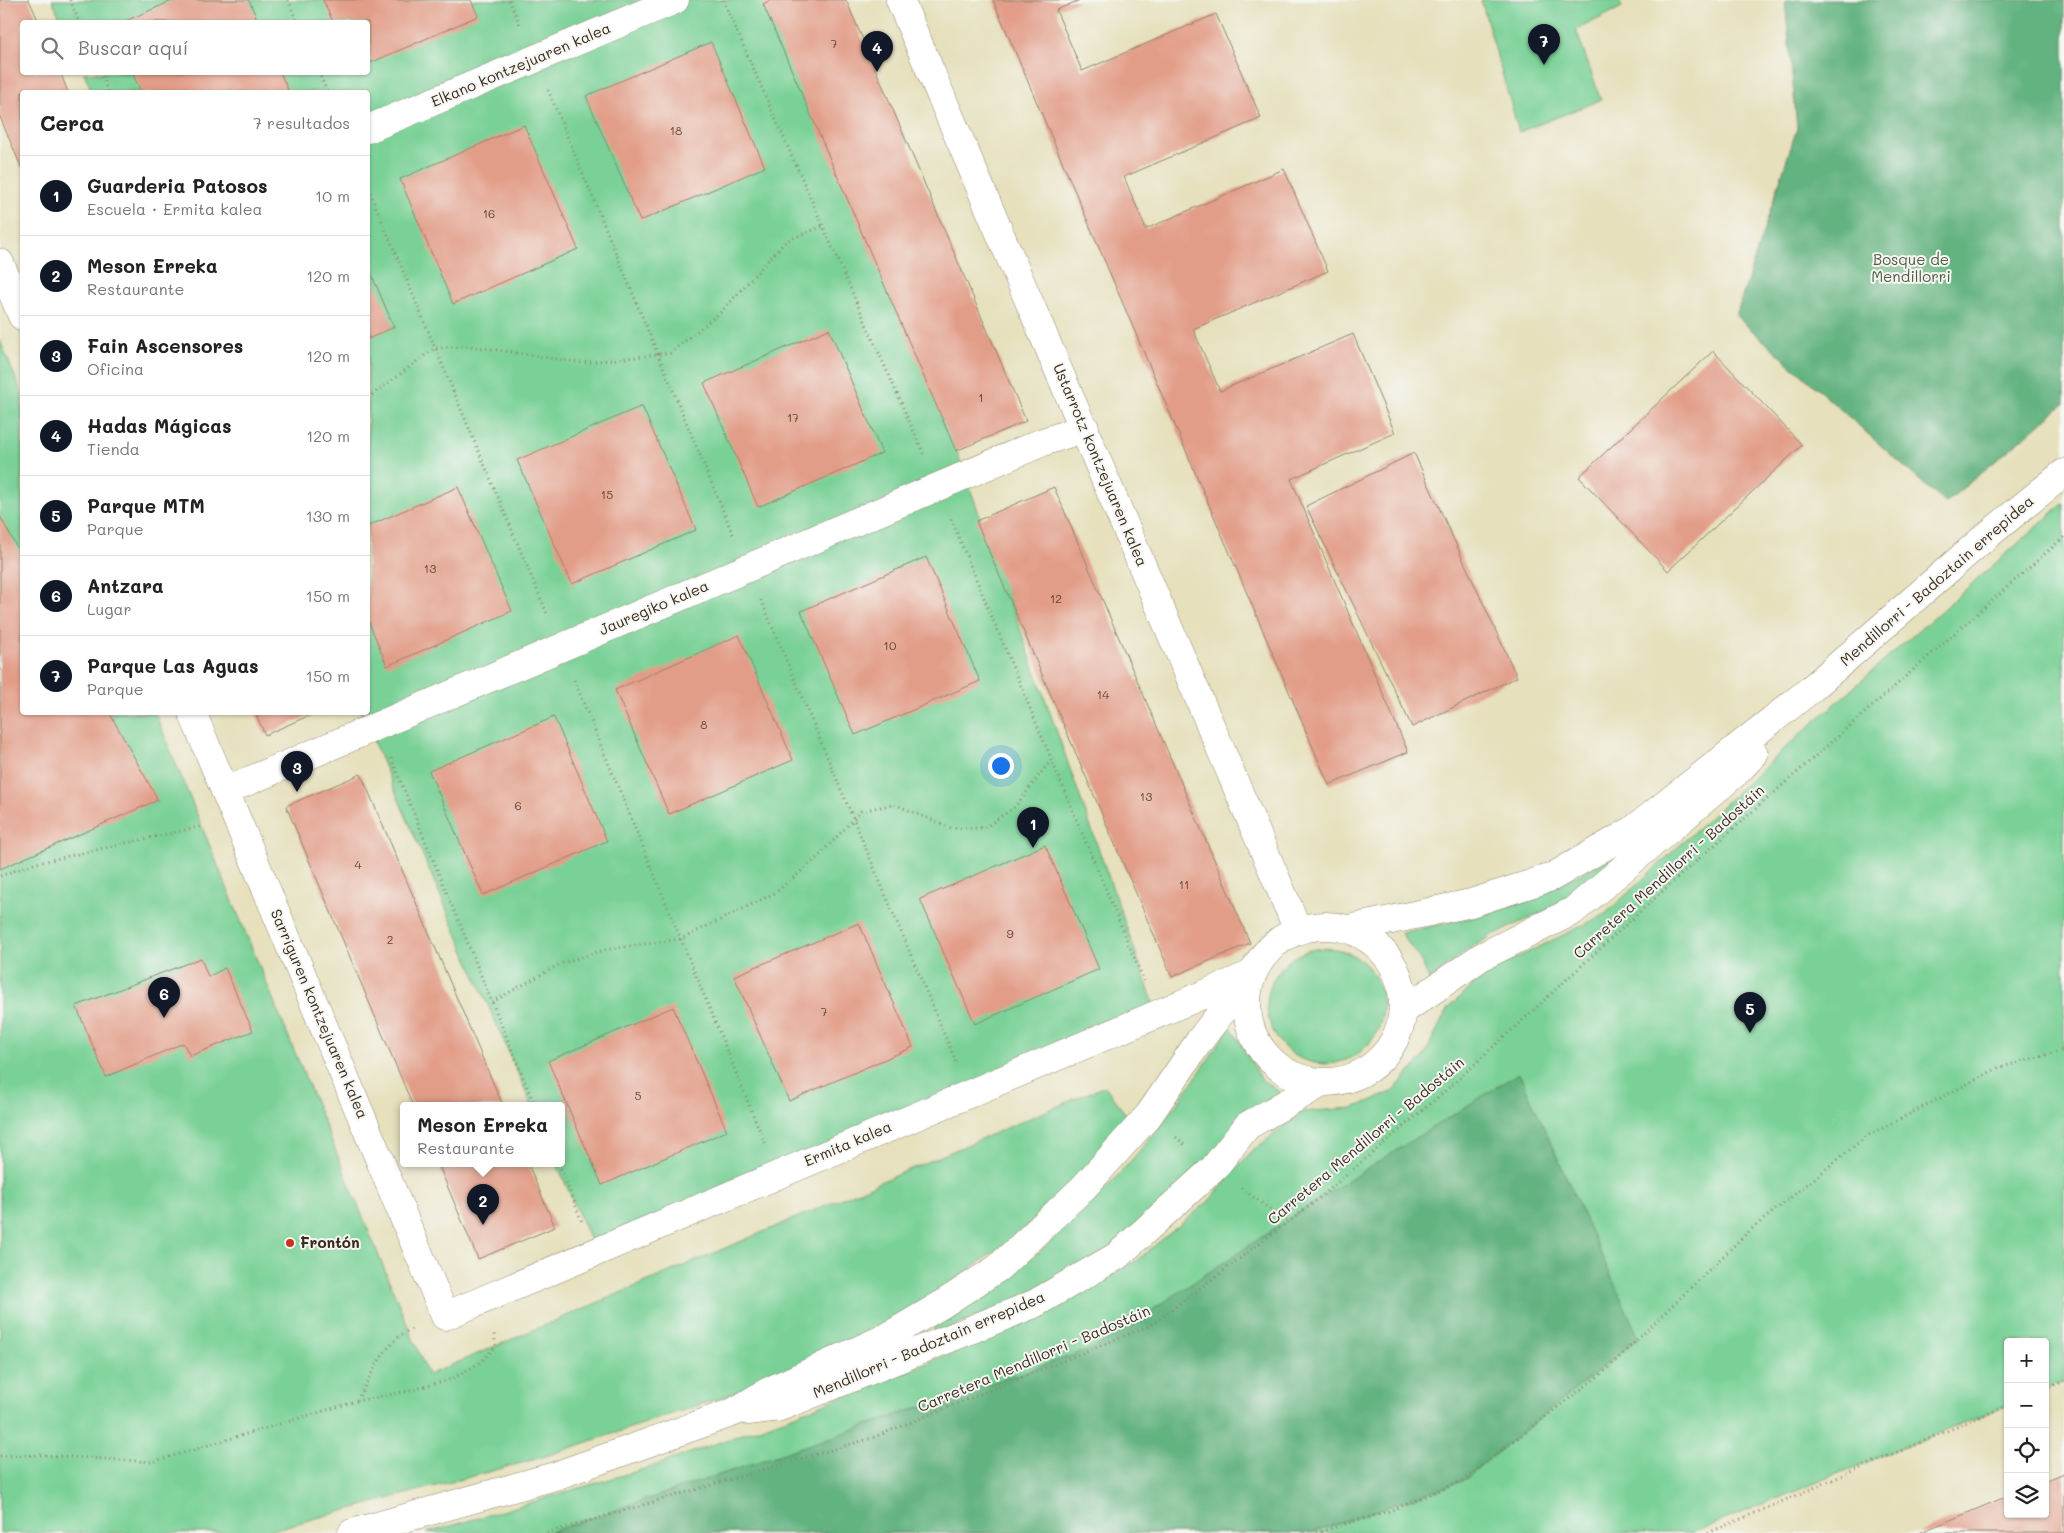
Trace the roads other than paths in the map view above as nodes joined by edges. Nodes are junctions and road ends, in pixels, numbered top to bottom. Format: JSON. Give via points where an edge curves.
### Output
{"nodes":[{"id":1,"x":675,"y":0,"type":"edge"},
{"id":2,"x":900,"y":0,"type":"edge"},
{"id":3,"x":370,"y":128,"type":"edge"},
{"id":4,"x":10,"y":273,"type":"edge"},
{"id":5,"x":20,"y":309,"type":"edge"},
{"id":6,"x":1084,"y":428,"type":"junction"},
{"id":7,"x":2064,"y":473,"type":"edge"},
{"id":8,"x":1810,"y":690,"type":"junction"},
{"id":9,"x":193,"y":715,"type":"edge"},
{"id":10,"x":225,"y":791,"type":"junction"},
{"id":11,"x":1349,"y":929,"type":"junction"},
{"id":12,"x":1298,"y":930,"type":"junction"},
{"id":13,"x":1250,"y":981,"type":"junction"},
{"id":14,"x":1404,"y":1010,"type":"junction"},
{"id":15,"x":1320,"y":1084,"type":"junction"},
{"id":16,"x":446,"y":1316,"type":"joint"},
{"id":17,"x":734,"y":1412,"type":"junction"},
{"id":18,"x":352,"y":1533,"type":"edge"}],
"edges":[{"from":1,"to":3,"type":"street","name":"Elkano kontzejuaren kalea"},
{"from":2,"to":6,"type":"street","name":"Ustarrotz kontzejuaren kalea"},
{"from":4,"to":5,"type":"street"},
{"from":6,"to":10,"type":"street","name":"Jauregiko kalea","via":[[1043,442]]},
{"from":6,"to":12,"type":"street","name":"Ustarrotz kontzejuaren kalea"},
{"from":7,"to":8,"type":"street","name":"Mendillorri - Badoztain errepidea"},
{"from":8,"to":11,"type":"street","name":"Mendillorri - Badoztain errepidea","via":[[1632,830],[1552,877],[1471,903]]},
{"from":8,"to":14,"type":"street","name":"Mendillorri - Badoztain errepidea","via":[[1739,770],[1573,911],[1481,957]]},
{"from":9,"to":10,"type":"street","name":"Sarriguren kontzejuaren kalea"},
{"from":10,"to":16,"type":"street","name":"Sarriguren kontzejuaren kalea"},
{"from":11,"to":12,"type":"street","via":[[1324,925]]},
{"from":11,"to":14,"type":"street","via":[[1373,941],[1390,960],[1401,984]]},
{"from":12,"to":13,"type":"street","via":[[1268,950]]},
{"from":13,"to":15,"type":"street","via":[[1246,1011],[1252,1034],[1264,1055],[1282,1071]]},
{"from":13,"to":16,"type":"street","name":"Ermita kalea","via":[[1157,1012]]},
{"from":13,"to":17,"type":"street","name":"Mendillorri - Badoztain errepidea","via":[[1200,1040],[1149,1115],[1084,1187],[998,1268],[887,1337],[767,1392]]},
{"from":14,"to":15,"type":"street","via":[[1398,1032],[1387,1053],[1370,1068],[1350,1079]]},
{"from":15,"to":17,"type":"street","name":"Mendillorri - Badoztain errepidea","via":[[1247,1126],[1214,1168],[1117,1256],[1034,1304],[780,1407]]},
{"from":17,"to":18,"type":"street","name":"Mendillorri - Badoztain errepidea","via":[[555,1476]]}]}
